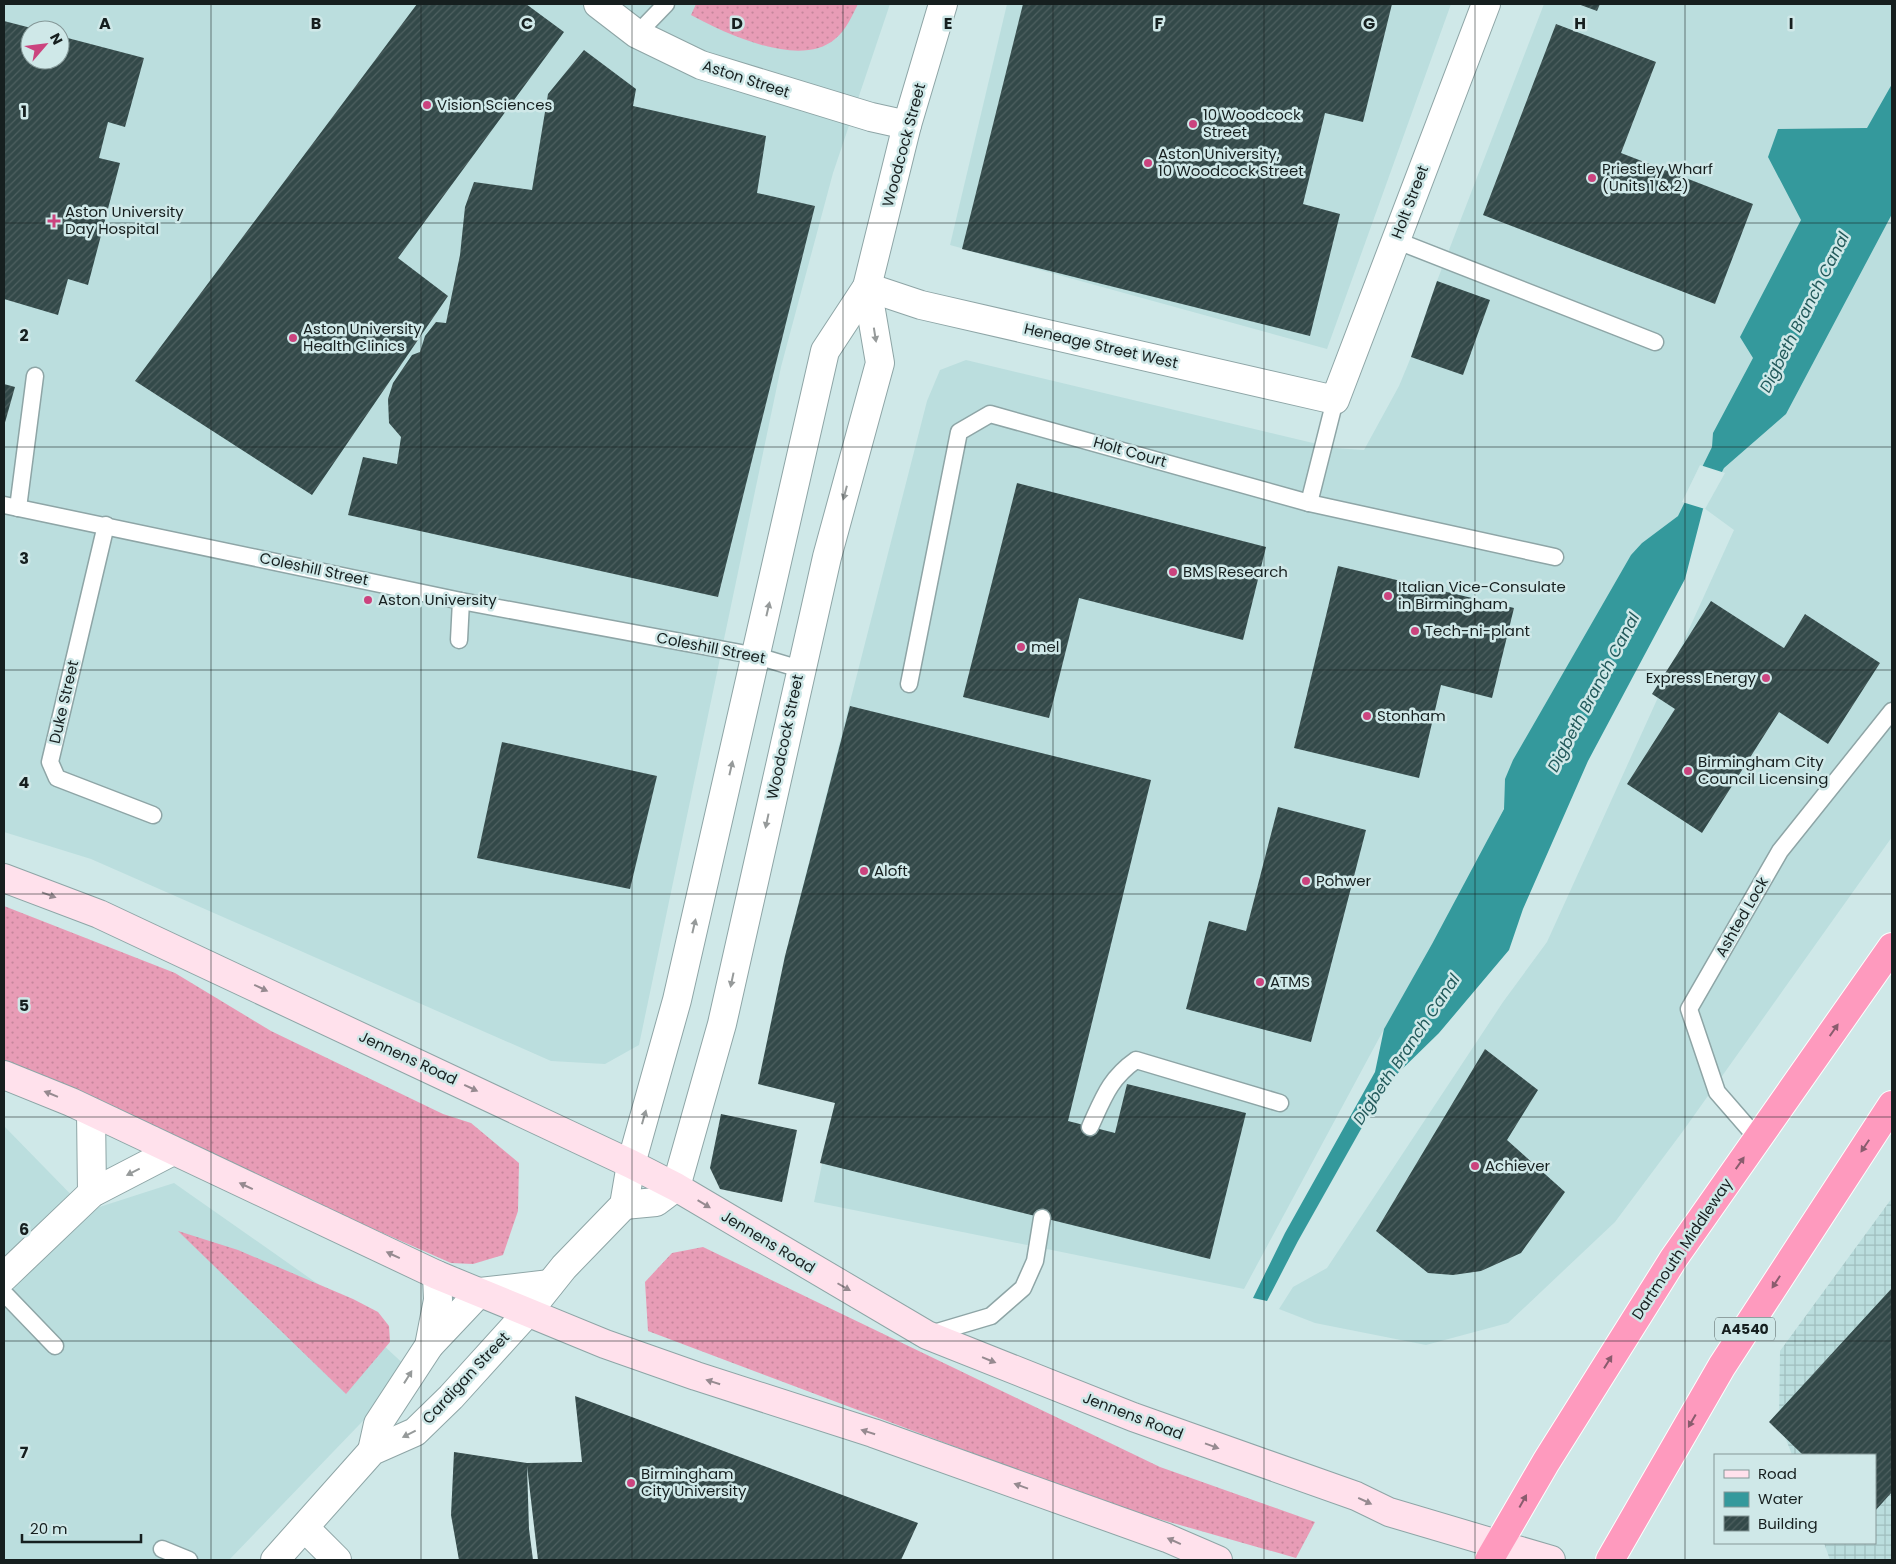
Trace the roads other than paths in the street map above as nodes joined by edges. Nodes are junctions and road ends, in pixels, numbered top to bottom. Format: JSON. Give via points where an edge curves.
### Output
{"nodes":[{"id":1,"x":598,"y":4,"type":"edge"},
{"id":2,"x":666,"y":4,"type":"edge"},
{"id":3,"x":943,"y":4,"type":"edge"},
{"id":4,"x":1486,"y":4,"type":"edge"},
{"id":5,"x":637,"y":34,"type":"junction"},
{"id":6,"x":907,"y":125,"type":"junction"},
{"id":7,"x":1396,"y":240,"type":"junction"},
{"id":8,"x":867,"y":287,"type":"junction"},
{"id":9,"x":1655,"y":342,"type":"dead end"},
{"id":10,"x":35,"y":376,"type":"dead end"},
{"id":11,"x":1335,"y":400,"type":"junction"},
{"id":12,"x":1309,"y":503,"type":"junction"},
{"id":13,"x":11,"y":507,"type":"edge"},
{"id":14,"x":106,"y":525,"type":"junction"},
{"id":15,"x":1555,"y":557,"type":"dead end"},
{"id":16,"x":461,"y":601,"type":"junction"},
{"id":17,"x":459,"y":640,"type":"dead end"},
{"id":18,"x":757,"y":656,"type":"junction"},
{"id":19,"x":800,"y":669,"type":"junction"},
{"id":20,"x":909,"y":684,"type":"dead end"},
{"id":21,"x":1892,"y":711,"type":"edge"},
{"id":22,"x":153,"y":815,"type":"dead end"},
{"id":23,"x":4,"y":878,"type":"edge"},
{"id":24,"x":1892,"y":947,"type":"edge"},
{"id":25,"x":4,"y":1074,"type":"edge"},
{"id":26,"x":1280,"y":1102,"type":"dead end"},
{"id":27,"x":1892,"y":1106,"type":"edge"},
{"id":28,"x":91,"y":1112,"type":"junction"},
{"id":29,"x":1090,"y":1127,"type":"dead end"},
{"id":30,"x":1757,"y":1138,"type":"junction"},
{"id":31,"x":173,"y":1152,"type":"junction"},
{"id":32,"x":631,"y":1164,"type":"junction"},
{"id":33,"x":676,"y":1187,"type":"junction"},
{"id":34,"x":92,"y":1193,"type":"junction"},
{"id":35,"x":624,"y":1205,"type":"junction"},
{"id":36,"x":1042,"y":1218,"type":"dead end"},
{"id":37,"x":6,"y":1275,"type":"edge"},
{"id":38,"x":437,"y":1275,"type":"junction"},
{"id":39,"x":550,"y":1284,"type":"junction"},
{"id":40,"x":480,"y":1292,"type":"junction"},
{"id":41,"x":528,"y":1312,"type":"junction"},
{"id":42,"x":927,"y":1335,"type":"junction"},
{"id":43,"x":55,"y":1346,"type":"dead end"},
{"id":44,"x":429,"y":1346,"type":"junction"},
{"id":45,"x":372,"y":1451,"type":"junction"},
{"id":46,"x":305,"y":1528,"type":"junction"},
{"id":47,"x":162,"y":1549,"type":"dead end"},
{"id":48,"x":1494,"y":1552,"type":"edge"},
{"id":49,"x":189,"y":1560,"type":"edge"},
{"id":50,"x":275,"y":1560,"type":"edge"},
{"id":51,"x":337,"y":1560,"type":"edge"},
{"id":52,"x":1218,"y":1560,"type":"edge"},
{"id":53,"x":1551,"y":1560,"type":"edge"},
{"id":54,"x":1610,"y":1560,"type":"edge"}],
"edges":[{"from":1,"to":5,"type":"street","name":"Aston Street"},
{"from":2,"to":5,"type":"lane"},
{"from":3,"to":6,"type":"street","name":"Woodcock Street"},
{"from":4,"to":7,"type":"street","name":"Holt Street"},
{"from":5,"to":6,"type":"street","name":"Aston Street","via":[[701,65]]},
{"from":6,"to":8,"type":"street","name":"Woodcock Street"},
{"from":7,"to":9,"type":"lane"},
{"from":7,"to":11,"type":"street","name":"Holt Street"},
{"from":8,"to":11,"type":"street","name":"Heneage Street West","via":[[921,305]]},
{"from":18,"to":8,"type":"street","name":"Woodcock Street","one_way":true,"via":[[825,351]]},
{"from":8,"to":19,"type":"street","name":"Woodcock Street","one_way":true,"via":[[880,363]]},
{"from":10,"to":13,"type":"lane"},
{"from":11,"to":12,"type":"lane"},
{"from":12,"to":15,"type":"lane","name":"Holt Court"},
{"from":12,"to":20,"type":"lane","name":"Holt Court","via":[[990,414],[959,432]]},
{"from":13,"to":14,"type":"lane","name":"Coleshill Street"},
{"from":14,"to":16,"type":"lane","name":"Coleshill Street"},
{"from":14,"to":22,"type":"lane","name":"Duke Street","via":[[50,762],[57,778]]},
{"from":16,"to":17,"type":"lane"},
{"from":16,"to":18,"type":"lane","name":"Coleshill Street"},
{"from":18,"to":19,"type":"lane","name":"Coleshill Street"},
{"from":32,"to":18,"type":"street","name":"Woodcock Street","one_way":true,"via":[[677,1000]]},
{"from":19,"to":33,"type":"street","name":"Woodcock Street","one_way":true,"via":[[722,1024]]},
{"from":21,"to":30,"type":"lane","name":"Ashted Lock","via":[[1780,851],[1689,1009],[1717,1092]]},
{"from":23,"to":32,"type":"main road","name":"Jennens Road","one_way":true,"via":[[108,918]]},
{"from":30,"to":24,"type":"highway","name":"Dartmouth Middleway","one_way":true},
{"from":28,"to":25,"type":"main road","one_way":true},
{"from":26,"to":29,"type":"lane","via":[[1136,1060],[1120,1071],[1108,1086]]},
{"from":27,"to":54,"type":"highway","number":"A4540","one_way":true,"via":[[1722,1366]]},
{"from":28,"to":31,"type":"main road"},
{"from":28,"to":34,"type":"street"},
{"from":48,"to":30,"type":"highway","name":"Dartmouth Middleway","one_way":true,"via":[[1546,1462],[1669,1266]]},
{"from":31,"to":34,"type":"street","one_way":true},
{"from":38,"to":31,"type":"main road","one_way":true},
{"from":32,"to":33,"type":"main road","name":"Jennens Road"},
{"from":32,"to":35,"type":"street","name":"Woodcock Street"},
{"from":33,"to":35,"type":"street","via":[[656,1202]]},
{"from":33,"to":42,"type":"main road","name":"Jennens Road","one_way":true},
{"from":34,"to":37,"type":"street"},
{"from":35,"to":39,"type":"street","name":"Cardigan Street"},
{"from":36,"to":42,"type":"lane","via":[[1035,1261],[1023,1288],[991,1316]]},
{"from":37,"to":43,"type":"lane"},
{"from":38,"to":40,"type":"main road"},
{"from":38,"to":44,"type":"street","name":"Cardigan Street","via":[[438,1300]]},
{"from":39,"to":40,"type":"street"},
{"from":39,"to":41,"type":"street","name":"Cardigan Street"},
{"from":40,"to":41,"type":"main road"},
{"from":40,"to":44,"type":"street"},
{"from":41,"to":45,"type":"street","name":"Cardigan Street","one_way":true,"via":[[451,1398],[415,1432]]},
{"from":52,"to":41,"type":"main road","one_way":true,"via":[[1167,1538],[882,1436],[605,1344]]},
{"from":42,"to":48,"type":"main road","name":"Jennens Road","one_way":true,"via":[[1133,1417],[1356,1496]]},
{"from":45,"to":44,"type":"street","name":"Cardigan Street","one_way":true,"via":[[378,1424]]},
{"from":45,"to":46,"type":"street","name":"Cardigan Street"},
{"from":46,"to":50,"type":"street","name":"Cardigan Street"},
{"from":46,"to":51,"type":"street"},
{"from":47,"to":49,"type":"lane"},
{"from":48,"to":53,"type":"main road","name":"Jennens Road"}]}
